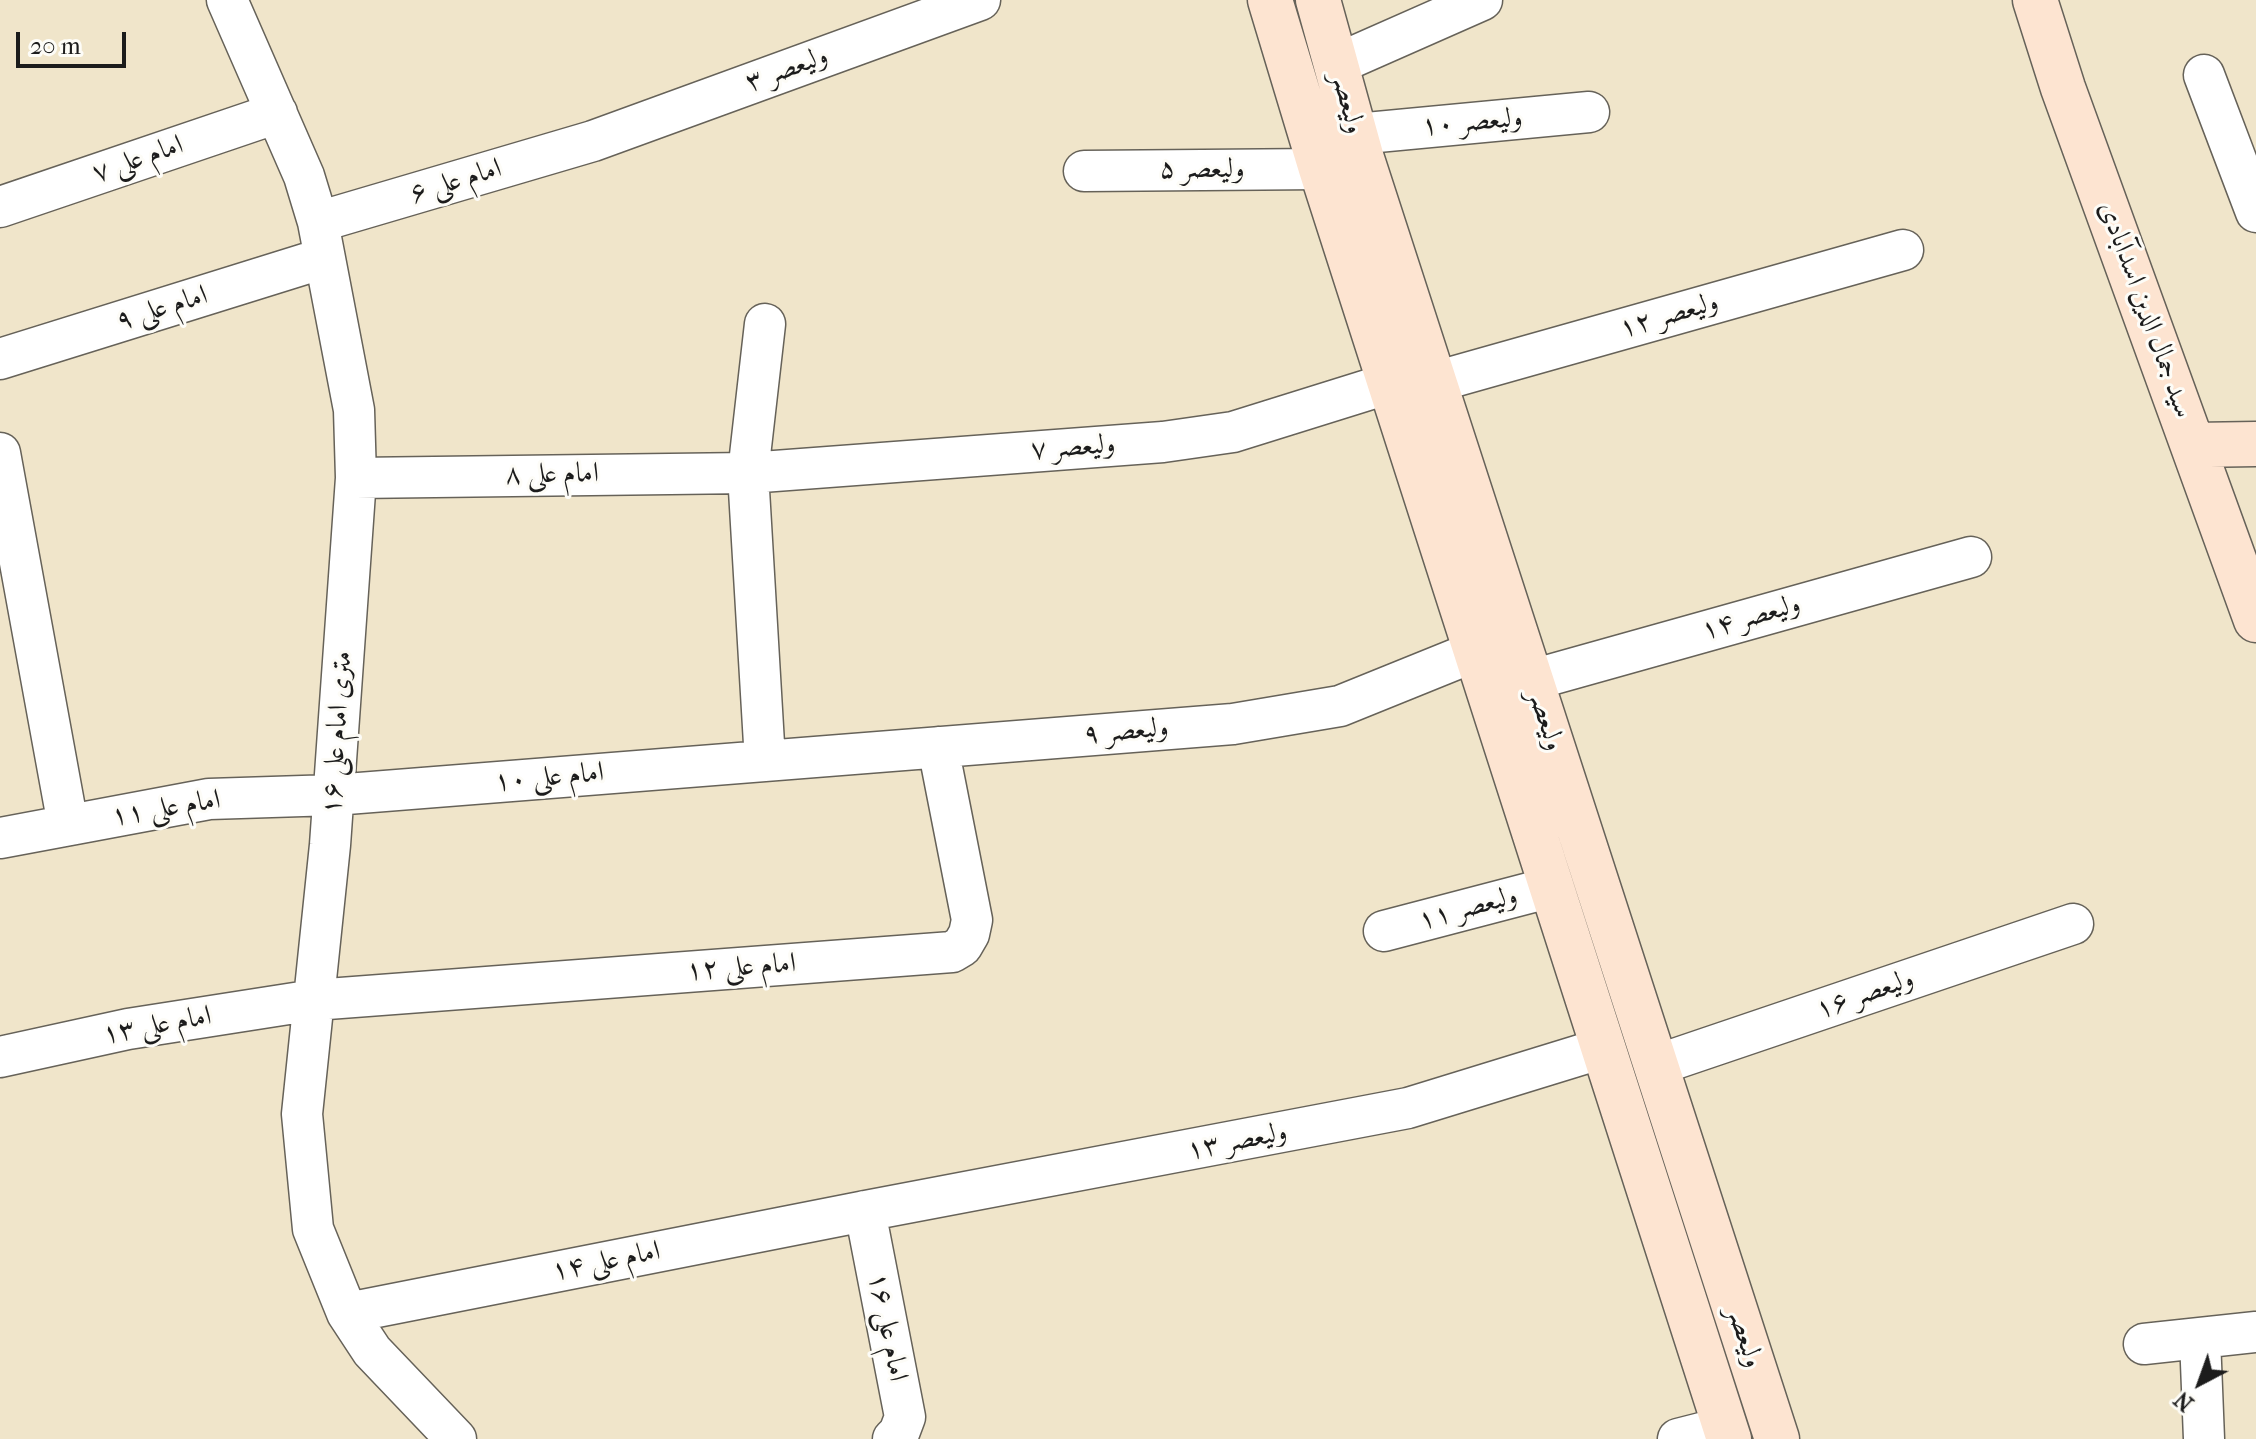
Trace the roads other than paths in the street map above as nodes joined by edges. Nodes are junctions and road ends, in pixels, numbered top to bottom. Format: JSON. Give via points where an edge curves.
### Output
{"nodes":[{"id":1,"x":980,"y":0,"type":"edge"},
{"id":2,"x":1270,"y":0,"type":"edge"},
{"id":3,"x":1318,"y":0,"type":"edge"},
{"id":4,"x":1482,"y":0,"type":"edge"},
{"id":5,"x":2035,"y":0,"type":"edge"},
{"id":6,"x":230,"y":1,"type":"edge"},
{"id":7,"x":1337,"y":64,"type":"junction"},
{"id":8,"x":2204,"y":75,"type":"dead end"},
{"id":9,"x":1589,"y":112,"type":"dead end"},
{"id":10,"x":277,"y":113,"type":"junction"},
{"id":11,"x":593,"y":141,"type":"joint"},
{"id":12,"x":1346,"y":154,"type":"junction"},
{"id":13,"x":1084,"y":171,"type":"dead end"},
{"id":14,"x":0,"y":207,"type":"edge"},
{"id":15,"x":2256,"y":212,"type":"edge"},
{"id":16,"x":321,"y":240,"type":"junction"},
{"id":17,"x":1903,"y":250,"type":"dead end"},
{"id":18,"x":765,"y":324,"type":"dead end"},
{"id":19,"x":0,"y":359,"type":"edge"},
{"id":20,"x":1435,"y":382,"type":"junction"},
{"id":21,"x":1390,"y":383,"type":"junction"},
{"id":22,"x":2256,"y":444,"type":"edge"},
{"id":23,"x":2194,"y":445,"type":"junction"},
{"id":24,"x":0,"y":453,"type":"edge"},
{"id":25,"x":748,"y":473,"type":"junction"},
{"id":26,"x":356,"y":478,"type":"junction"},
{"id":27,"x":2242,"y":530,"type":"edge"},
{"id":28,"x":1971,"y":557,"type":"dead end"},
{"id":29,"x":2256,"y":620,"type":"edge"},
{"id":30,"x":1476,"y":651,"type":"junction"},
{"id":31,"x":1532,"y":680,"type":"junction"},
{"id":32,"x":938,"y":747,"type":"junction"},
{"id":33,"x":765,"y":761,"type":"junction"},
{"id":34,"x":334,"y":795,"type":"junction"},
{"id":35,"x":68,"y":825,"type":"junction"},
{"id":36,"x":0,"y":838,"type":"edge"},
{"id":37,"x":1552,"y":887,"type":"junction"},
{"id":38,"x":2073,"y":924,"type":"dead end"},
{"id":39,"x":1384,"y":931,"type":"dead end"},
{"id":40,"x":314,"y":1000,"type":"junction"},
{"id":41,"x":1603,"y":1048,"type":"junction"},
{"id":42,"x":0,"y":1057,"type":"edge"},
{"id":43,"x":1657,"y":1065,"type":"junction"},
{"id":44,"x":865,"y":1211,"type":"junction"},
{"id":45,"x":347,"y":1313,"type":"junction"},
{"id":46,"x":2256,"y":1332,"type":"edge"},
{"id":47,"x":2200,"y":1338,"type":"junction"},
{"id":48,"x":2144,"y":1344,"type":"dead end"},
{"id":49,"x":1727,"y":1433,"type":"edge"},
{"id":50,"x":456,"y":1439,"type":"edge"},
{"id":51,"x":893,"y":1439,"type":"edge"},
{"id":52,"x":1678,"y":1439,"type":"edge"},
{"id":53,"x":1777,"y":1439,"type":"edge"},
{"id":54,"x":2204,"y":1439,"type":"edge"}],
"edges":[{"from":1,"to":11,"type":"street","name":"ولیعصر ۳"},
{"from":2,"to":12,"type":"main road","name":"ولیعصر"},
{"from":3,"to":7,"type":"main road","name":"ولیعصر"},
{"from":4,"to":7,"type":"street"},
{"from":5,"to":23,"type":"main road","name":"سید جمال الدین اسدآبادی"},
{"from":6,"to":10,"type":"street","name":"۱۶ متری امام علی"},
{"from":7,"to":12,"type":"main road","name":"ولیعصر"},
{"from":8,"to":15,"type":"street"},
{"from":9,"to":12,"type":"street","name":"ولیعصر ۱۰"},
{"from":10,"to":14,"type":"street","name":"امام علی ۷"},
{"from":10,"to":16,"type":"street","name":"۱۶ متری امام علی","via":[[304,176]]},
{"from":11,"to":16,"type":"street","name":"امام علی ۶"},
{"from":12,"to":13,"type":"street","name":"ولیعصر ۵"},
{"from":12,"to":20,"type":"main road","name":"ولیعصر"},
{"from":12,"to":21,"type":"main road","name":"ولیعصر"},
{"from":16,"to":19,"type":"street","name":"امام علی ۹"},
{"from":16,"to":26,"type":"street","name":"۱۶ متری امام علی","via":[[354,410]]},
{"from":17,"to":20,"type":"street","name":"ولیعصر ۱۲"},
{"from":18,"to":25,"type":"street"},
{"from":20,"to":31,"type":"main road","name":"ولیعصر"},
{"from":21,"to":25,"type":"street","name":"ولیعصر ۷","via":[[1233,432],[1163,442]]},
{"from":21,"to":30,"type":"main road","name":"ولیعصر"},
{"from":22,"to":23,"type":"main road"},
{"from":23,"to":27,"type":"main road","name":"سید جمال الدین اسدآبادی"},
{"from":24,"to":35,"type":"street"},
{"from":25,"to":26,"type":"street","name":"امام علی ۸"},
{"from":25,"to":33,"type":"street"},
{"from":26,"to":34,"type":"street","name":"۱۶ متری امام علی"},
{"from":27,"to":29,"type":"main road","name":"سید جمال الدین اسدآبادی"},
{"from":28,"to":31,"type":"street","name":"ولیعصر ۱۴"},
{"from":30,"to":32,"type":"street","name":"ولیعصر ۹","via":[[1340,706],[1233,724]]},
{"from":30,"to":37,"type":"main road","name":"ولیعصر"},
{"from":31,"to":43,"type":"main road","name":"ولیعصر"},
{"from":32,"to":33,"type":"street","name":"ولیعصر ۹"},
{"from":32,"to":40,"type":"street","name":"امام علی ۱۲","via":[[972,920],[962,946],[952,952]]},
{"from":33,"to":34,"type":"street","name":"امام علی ۱۰"},
{"from":34,"to":35,"type":"street","name":"امام علی ۱۱","via":[[209,799]]},
{"from":34,"to":40,"type":"street","name":"۱۶ متری امام علی"},
{"from":35,"to":36,"type":"street","name":"امام علی ۱۱"},
{"from":37,"to":39,"type":"street","name":"ولیعصر ۱۱"},
{"from":37,"to":41,"type":"main road","name":"ولیعصر"},
{"from":38,"to":43,"type":"street","name":"ولیعصر ۱۶"},
{"from":40,"to":42,"type":"street","name":"امام علی ۱۳","via":[[128,1029]]},
{"from":40,"to":45,"type":"street","name":"۱۶ متری امام علی","via":[[302,1114],[313,1229]]},
{"from":41,"to":44,"type":"street","name":"ولیعصر ۱۳","via":[[1408,1108]]},
{"from":41,"to":49,"type":"main road","name":"ولیعصر"},
{"from":43,"to":53,"type":"main road","name":"ولیعصر"},
{"from":44,"to":45,"type":"street","name":"امام علی ۱۴"},
{"from":44,"to":51,"type":"street","name":"امام علی ۱۶","via":[[905,1417]]},
{"from":45,"to":50,"type":"street","name":"۱۶ متری امام علی","via":[[372,1351]]},
{"from":46,"to":47,"type":"street"},
{"from":47,"to":48,"type":"street"},
{"from":47,"to":54,"type":"street"},
{"from":49,"to":52,"type":"street"}]}
